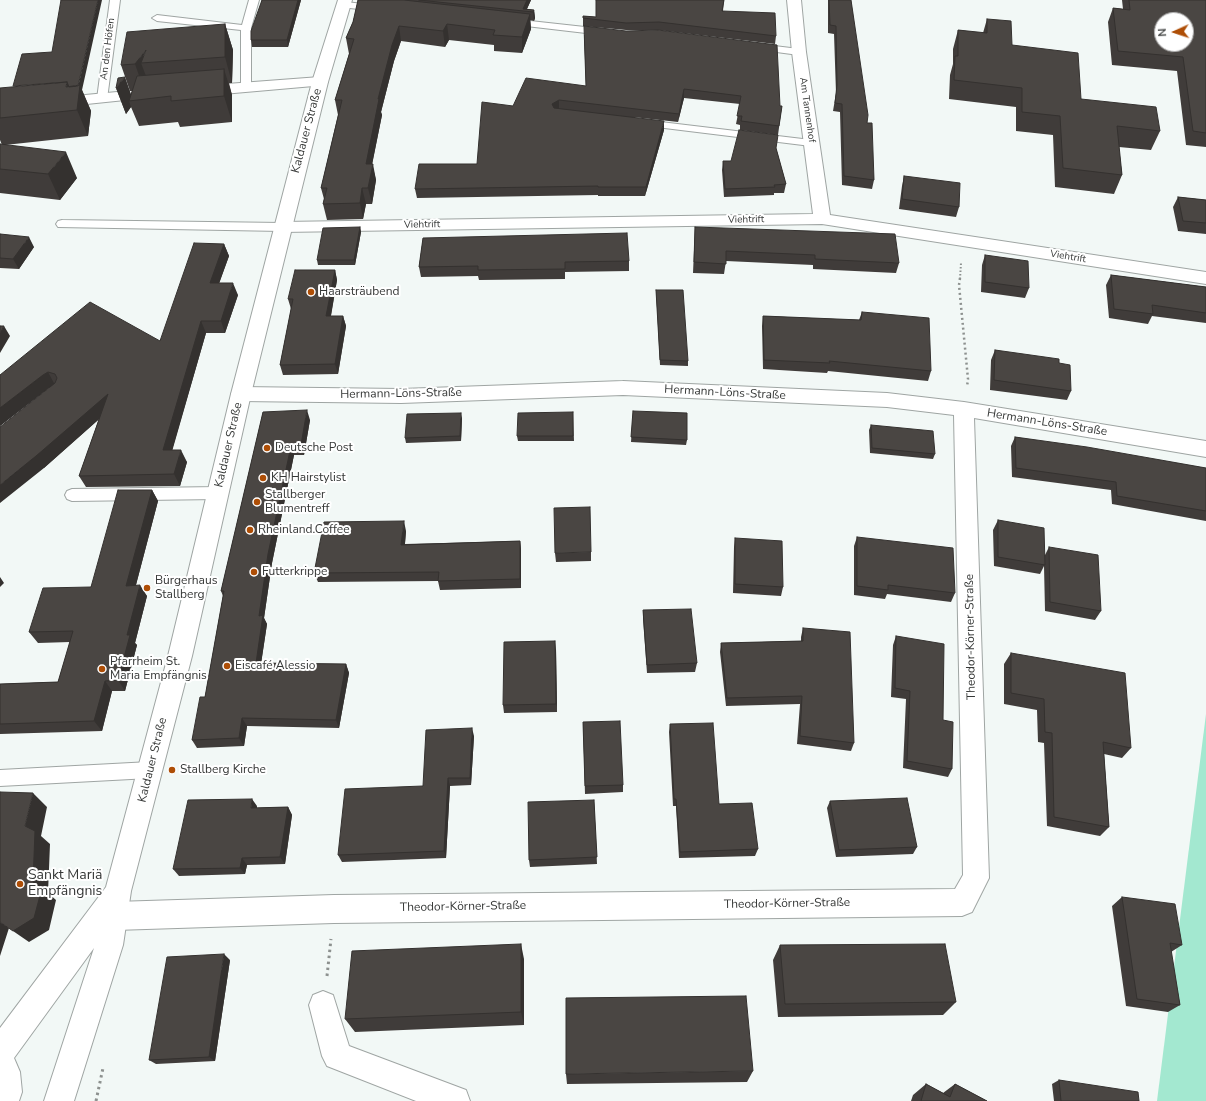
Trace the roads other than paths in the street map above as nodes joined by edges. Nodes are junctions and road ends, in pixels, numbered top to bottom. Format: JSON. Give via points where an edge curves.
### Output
{"nodes":[{"id":1,"x":115,"y":0,"type":"edge"},
{"id":2,"x":254,"y":0,"type":"edge"},
{"id":3,"x":794,"y":0,"type":"edge"},
{"id":4,"x":344,"y":2,"type":"edge"},
{"id":5,"x":383,"y":9,"type":"edge"},
{"id":6,"x":158,"y":18,"type":"dead end"},
{"id":7,"x":501,"y":21,"type":"edge"},
{"id":8,"x":246,"y":28,"type":"junction"},
{"id":9,"x":610,"y":33,"type":"edge"},
{"id":10,"x":744,"y":45,"type":"edge"},
{"id":11,"x":799,"y":52,"type":"junction"},
{"id":12,"x":320,"y":82,"type":"junction"},
{"id":13,"x":246,"y":87,"type":"junction"},
{"id":14,"x":184,"y":92,"type":"edge"},
{"id":15,"x":161,"y":94,"type":"edge"},
{"id":16,"x":102,"y":99,"type":"junction"},
{"id":17,"x":0,"y":108,"type":"edge"},
{"id":18,"x":630,"y":122,"type":"edge"},
{"id":19,"x":811,"y":143,"type":"junction"},
{"id":20,"x":822,"y":219,"type":"junction"},
{"id":21,"x":62,"y":224,"type":"dead end"},
{"id":22,"x":282,"y":227,"type":"junction"},
{"id":23,"x":1206,"y":278,"type":"edge"},
{"id":24,"x":240,"y":394,"type":"junction"},
{"id":25,"x":964,"y":409,"type":"junction"},
{"id":26,"x":1206,"y":449,"type":"edge"},
{"id":27,"x":218,"y":493,"type":"junction"},
{"id":28,"x":72,"y":495,"type":"dead end"},
{"id":29,"x":150,"y":770,"type":"junction"},
{"id":30,"x":0,"y":778,"type":"edge"},
{"id":31,"x":117,"y":904,"type":"junction"},
{"id":32,"x":323,"y":1004,"type":"road end"},
{"id":33,"x":0,"y":1052,"type":"edge"},
{"id":34,"x":0,"y":1061,"type":"edge"},
{"id":35,"x":4,"y":1101,"type":"edge"},
{"id":36,"x":59,"y":1101,"type":"edge"},
{"id":37,"x":454,"y":1101,"type":"edge"}],
"edges":[{"from":1,"to":16,"type":"lane","name":"An den Höfen"},
{"from":2,"to":8,"type":"lane"},
{"from":3,"to":11,"type":"street","name":"Am Tannenhof"},
{"from":4,"to":5,"type":"lane"},
{"from":4,"to":12,"type":"street","name":"Kaldauer Straße"},
{"from":6,"to":8,"type":"lane"},
{"from":7,"to":9,"type":"lane"},
{"from":8,"to":13,"type":"lane"},
{"from":10,"to":11,"type":"lane"},
{"from":11,"to":19,"type":"street","name":"Am Tannenhof"},
{"from":12,"to":13,"type":"street"},
{"from":12,"to":22,"type":"street","name":"Kaldauer Straße"},
{"from":13,"to":14,"type":"street"},
{"from":15,"to":16,"type":"street","name":"An den Höfen"},
{"from":16,"to":17,"type":"street","name":"An den Höfen"},
{"from":18,"to":19,"type":"lane"},
{"from":19,"to":20,"type":"street","name":"Am Tannenhof"},
{"from":20,"to":22,"type":"street","name":"Viehtrift"},
{"from":20,"to":23,"type":"street","name":"Viehtrift"},
{"from":21,"to":22,"type":"lane"},
{"from":22,"to":24,"type":"street","name":"Kaldauer Straße"},
{"from":24,"to":25,"type":"street","name":"Hermann-Löns-Straße","via":[[401,396],[623,388],[887,400]]},
{"from":24,"to":27,"type":"street","name":"Kaldauer Straße"},
{"from":25,"to":26,"type":"street","name":"Hermann-Löns-Straße"},
{"from":25,"to":31,"type":"street","name":"Theodor-Körner-Straße","via":[[976,878],[962,902],[334,909]]},
{"from":27,"to":28,"type":"lane"},
{"from":27,"to":29,"type":"street","name":"Kaldauer Straße"},
{"from":29,"to":30,"type":"lane"},
{"from":29,"to":31,"type":"street","name":"Kaldauer Straße"},
{"from":31,"to":33,"type":"street","name":"Kaldauer Straße"},
{"from":31,"to":36,"type":"street","name":"Kaldauer Straße","via":[[109,945]]},
{"from":32,"to":37,"type":"street","via":[[337,1056]]},
{"from":34,"to":35,"type":"street","via":[[5,1072],[7,1092]]}]}
